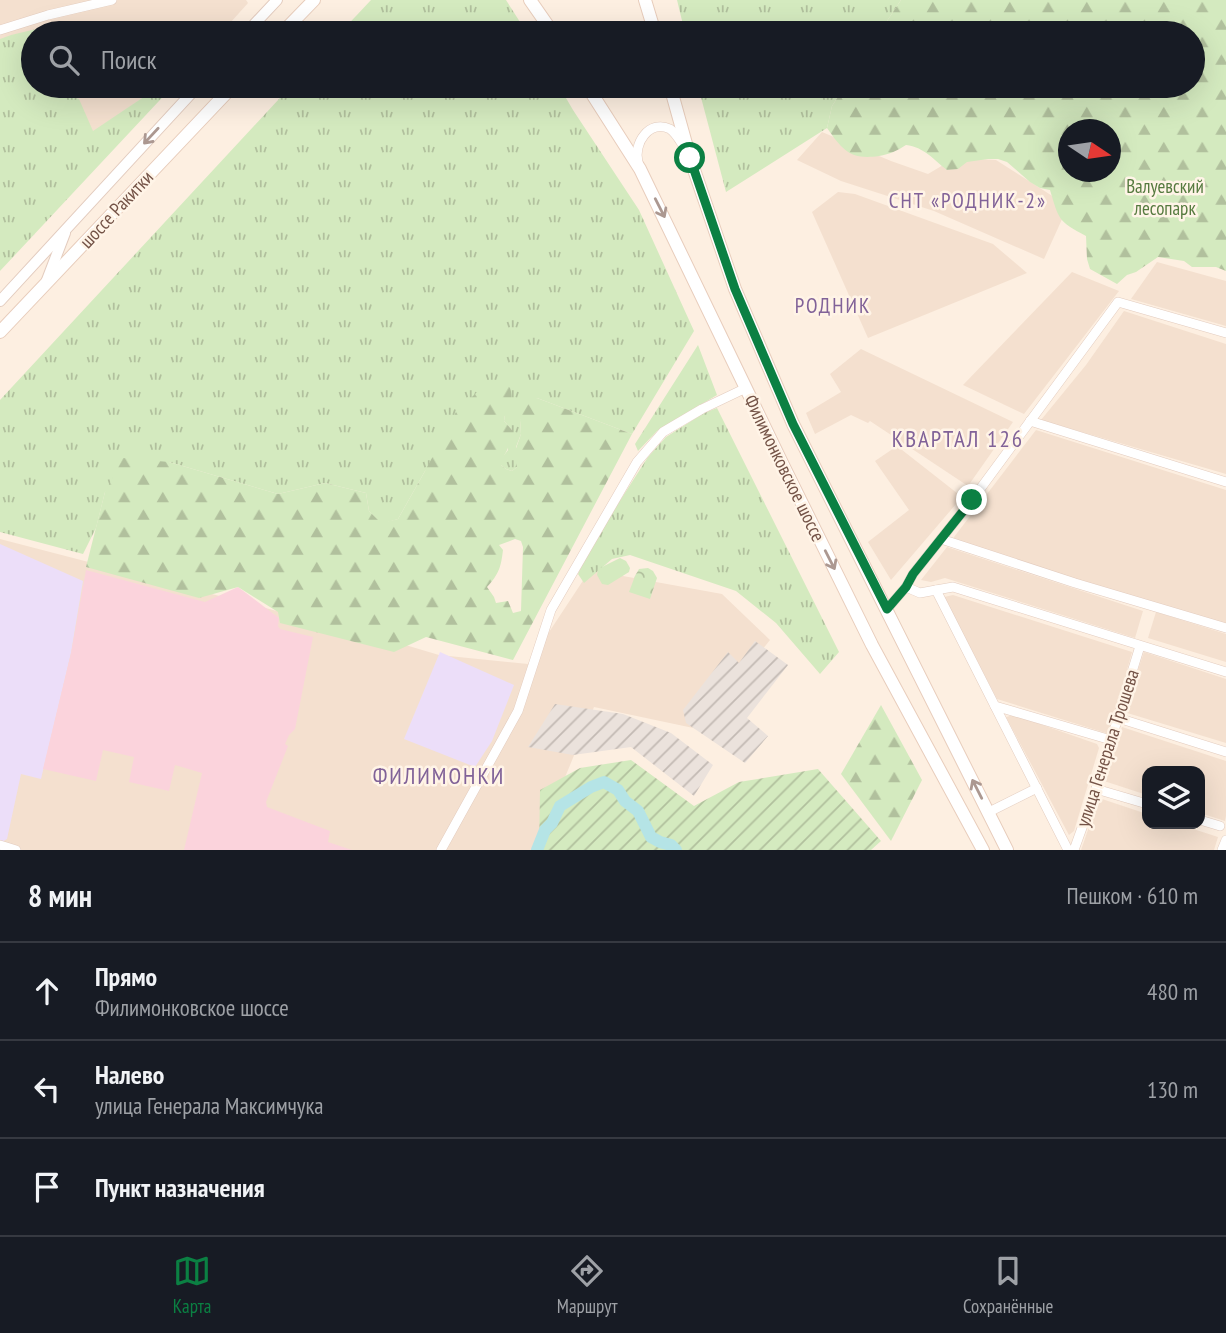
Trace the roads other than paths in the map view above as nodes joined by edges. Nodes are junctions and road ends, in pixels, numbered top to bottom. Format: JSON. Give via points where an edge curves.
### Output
{"nodes":[{"id":1,"x":112,"y":0,"type":"edge"},
{"id":2,"x":277,"y":0,"type":"edge"},
{"id":3,"x":314,"y":0,"type":"edge"},
{"id":4,"x":530,"y":0,"type":"edge"},
{"id":5,"x":645,"y":0,"type":"edge"},
{"id":6,"x":29,"y":21,"type":"edge"},
{"id":7,"x":257,"y":21,"type":"edge"},
{"id":8,"x":294,"y":21,"type":"edge"},
{"id":9,"x":545,"y":21,"type":"edge"},
{"id":10,"x":651,"y":21,"type":"edge"},
{"id":11,"x":21,"y":23,"type":"edge"},
{"id":12,"x":0,"y":30,"type":"edge"},
{"id":13,"x":187,"y":98,"type":"edge"},
{"id":14,"x":222,"y":98,"type":"edge"},
{"id":15,"x":595,"y":98,"type":"edge"},
{"id":16,"x":673,"y":98,"type":"edge"},
{"id":17,"x":690,"y":158,"type":"junction"},
{"id":18,"x":640,"y":169,"type":"junction"},
{"id":19,"x":67,"y":227,"type":"junction"},
{"id":20,"x":46,"y":284,"type":"junction"},
{"id":21,"x":0,"y":301,"type":"edge"},
{"id":22,"x":4,"y":327,"type":"edge"},
{"id":23,"x":1226,"y":333,"type":"edge"},
{"id":24,"x":0,"y":338,"type":"edge"},
{"id":25,"x":746,"y":388,"type":"junction"},
{"id":26,"x":1030,"y":421,"type":"junction"},
{"id":27,"x":1226,"y":482,"type":"edge"},
{"id":28,"x":942,"y":539,"type":"junction"},
{"id":29,"x":906,"y":587,"type":"junction"},
{"id":30,"x":936,"y":590,"type":"junction"},
{"id":31,"x":887,"y":609,"type":"junction"},
{"id":32,"x":1226,"y":628,"type":"edge"},
{"id":33,"x":1140,"y":646,"type":"junction"},
{"id":34,"x":1226,"y":672,"type":"edge"},
{"id":35,"x":995,"y":706,"type":"junction"},
{"id":36,"x":1118,"y":718,"type":"junction"},
{"id":37,"x":1111,"y":740,"type":"junction"},
{"id":38,"x":1226,"y":752,"type":"edge"},
{"id":39,"x":1037,"y":788,"type":"junction"},
{"id":40,"x":1096,"y":789,"type":"junction"},
{"id":41,"x":1142,"y":803,"type":"edge"},
{"id":42,"x":989,"y":812,"type":"junction"},
{"id":43,"x":1205,"y":822,"type":"edge"},
{"id":44,"x":1220,"y":826,"type":"dead end"},
{"id":45,"x":1226,"y":840,"type":"edge"},
{"id":46,"x":0,"y":845,"type":"edge"},
{"id":47,"x":16,"y":850,"type":"edge"},
{"id":48,"x":441,"y":850,"type":"edge"},
{"id":49,"x":983,"y":850,"type":"edge"},
{"id":50,"x":1007,"y":850,"type":"edge"},
{"id":51,"x":1068,"y":850,"type":"edge"},
{"id":52,"x":1074,"y":850,"type":"edge"},
{"id":53,"x":1222,"y":850,"type":"edge"}],
"edges":[{"from":1,"to":6,"type":"street"},
{"from":2,"to":7,"type":"street"},
{"from":3,"to":8,"type":"main road"},
{"from":4,"to":9,"type":"main road"},
{"from":5,"to":10,"type":"main road"},
{"from":11,"to":12,"type":"street"},
{"from":13,"to":19,"type":"street","one_way":true},
{"from":14,"to":20,"type":"main road","name":"шоссе Ракитки"},
{"from":15,"to":18,"type":"main road","name":"Филимонковское шоссе"},
{"from":16,"to":17,"type":"main road","name":"Филимонковское шоссе"},
{"from":17,"to":18,"type":"street","via":[[676,134],[659,127],[650,130],[637,146]]},
{"from":17,"to":31,"type":"main road","name":"Филимонковское шоссе","via":[[735,289],[793,424]]},
{"from":18,"to":25,"type":"main road","name":"Филимонковское шоссе","one_way":true},
{"from":19,"to":20,"type":"street"},
{"from":19,"to":21,"type":"street"},
{"from":20,"to":22,"type":"main road","name":"шоссе Ракитки"},
{"from":22,"to":24,"type":"street"},
{"from":23,"to":26,"type":"street","via":[[1118,302]]},
{"from":25,"to":48,"type":"street","via":[[663,432],[637,461],[551,610],[518,712]]},
{"from":25,"to":49,"type":"main road","name":"Филимонковское шоссе","one_way":true,"via":[[866,633]]},
{"from":26,"to":27,"type":"street"},
{"from":26,"to":28,"type":"street"},
{"from":28,"to":29,"type":"street"},
{"from":28,"to":32,"type":"street"},
{"from":29,"to":30,"type":"street","via":[[920,593]]},
{"from":29,"to":31,"type":"street"},
{"from":30,"to":33,"type":"street","via":[[953,587]]},
{"from":30,"to":35,"type":"street"},
{"from":42,"to":31,"type":"main road","name":"Филимонковское шоссе","one_way":true},
{"from":33,"to":34,"type":"street"},
{"from":33,"to":36,"type":"street","name":"улица Генерала Трошева"},
{"from":35,"to":37,"type":"street"},
{"from":35,"to":39,"type":"street"},
{"from":36,"to":37,"type":"street","name":"улица Генерала Трошева"},
{"from":36,"to":38,"type":"street"},
{"from":37,"to":40,"type":"street","name":"улица Генерала Трошева"},
{"from":39,"to":42,"type":"street"},
{"from":39,"to":51,"type":"street"},
{"from":40,"to":41,"type":"street"},
{"from":40,"to":52,"type":"street","name":"улица Генерала Трошева"},
{"from":42,"to":50,"type":"main road","name":"Филимонковское шоссе"},
{"from":43,"to":44,"type":"street"},
{"from":45,"to":53,"type":"street"},
{"from":46,"to":47,"type":"street"}]}
